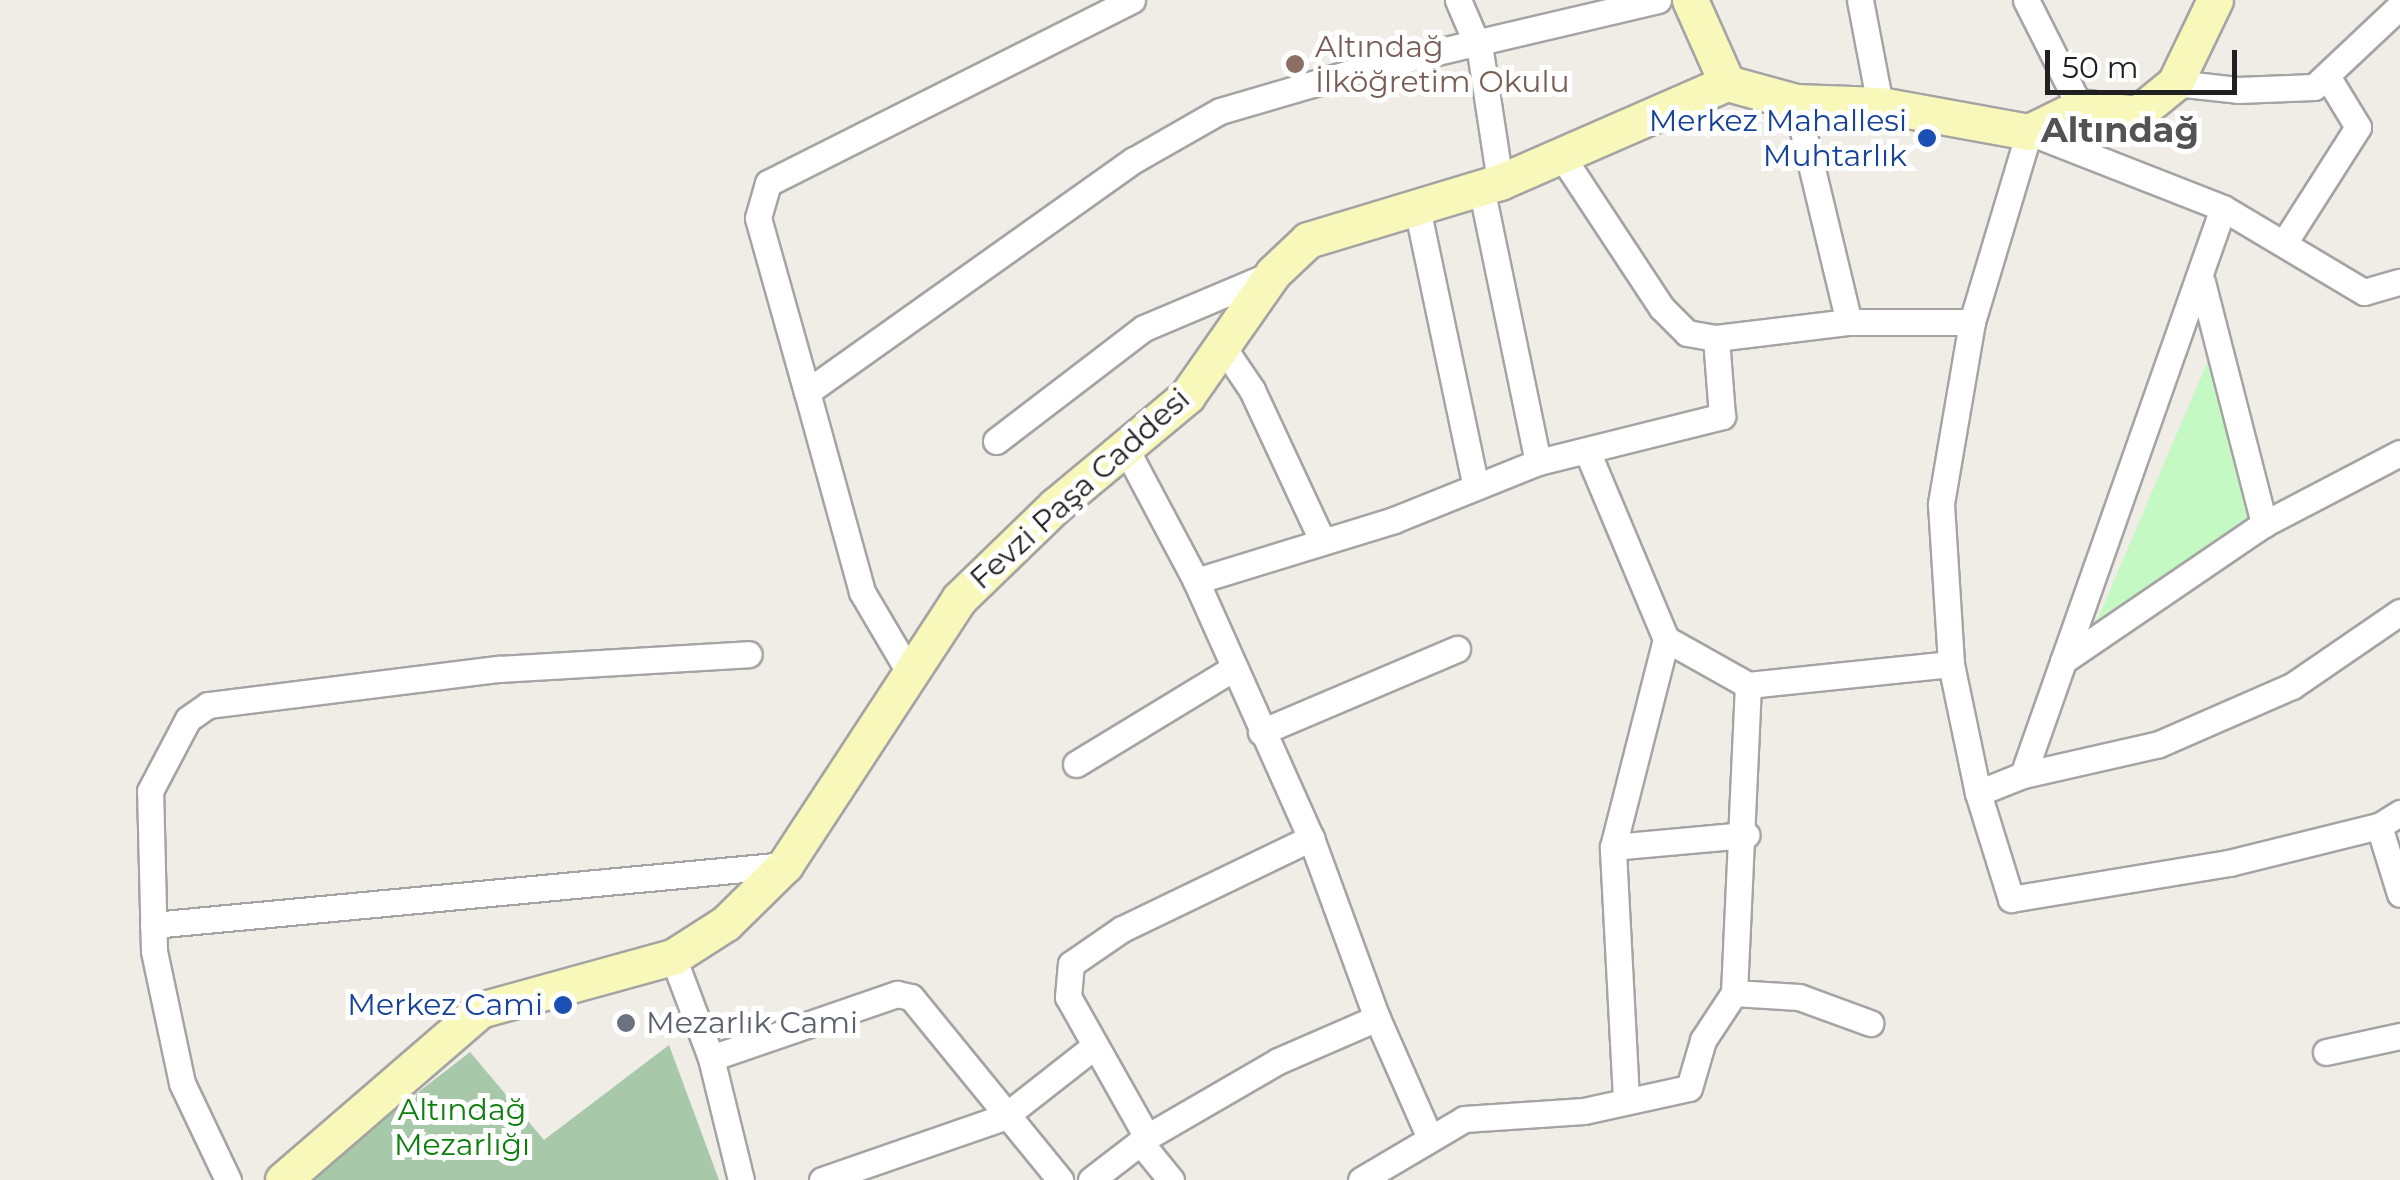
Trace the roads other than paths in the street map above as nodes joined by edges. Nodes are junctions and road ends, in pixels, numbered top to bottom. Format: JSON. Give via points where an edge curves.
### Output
{"nodes":[{"id":1,"x":1132,"y":0,"type":"edge"},
{"id":2,"x":1458,"y":0,"type":"edge"},
{"id":3,"x":1658,"y":0,"type":"edge"},
{"id":4,"x":1690,"y":0,"type":"edge"},
{"id":5,"x":1860,"y":0,"type":"edge"},
{"id":6,"x":2026,"y":0,"type":"edge"},
{"id":7,"x":2215,"y":0,"type":"edge"},
{"id":8,"x":2400,"y":6,"type":"edge"},
{"id":9,"x":1476,"y":43,"type":"junction"},
{"id":10,"x":2327,"y":76,"type":"junction"},
{"id":11,"x":1727,"y":83,"type":"junction"},
{"id":12,"x":2175,"y":83,"type":"junction"},
{"id":13,"x":1796,"y":102,"type":"junction"},
{"id":14,"x":1880,"y":105,"type":"junction"},
{"id":15,"x":2080,"y":106,"type":"junction"},
{"id":16,"x":2029,"y":132,"type":"junction"},
{"id":17,"x":1561,"y":155,"type":"junction"},
{"id":18,"x":1491,"y":184,"type":"junction"},
{"id":19,"x":1416,"y":204,"type":"junction"},
{"id":20,"x":2223,"y":208,"type":"junction"},
{"id":21,"x":2286,"y":240,"type":"junction"},
{"id":22,"x":1273,"y":273,"type":"junction"},
{"id":23,"x":2202,"y":282,"type":"junction"},
{"id":24,"x":2400,"y":282,"type":"edge"},
{"id":25,"x":1849,"y":322,"type":"junction"},
{"id":26,"x":1972,"y":322,"type":"junction"},
{"id":27,"x":1716,"y":338,"type":"junction"},
{"id":28,"x":1223,"y":348,"type":"junction"},
{"id":29,"x":807,"y":392,"type":"junction"},
{"id":30,"x":996,"y":441,"type":"dead end"},
{"id":31,"x":1127,"y":450,"type":"junction"},
{"id":32,"x":1586,"y":450,"type":"junction"},
{"id":33,"x":2400,"y":453,"type":"edge"},
{"id":34,"x":1538,"y":462,"type":"junction"},
{"id":35,"x":1476,"y":487,"type":"junction"},
{"id":36,"x":2264,"y":524,"type":"junction"},
{"id":37,"x":1322,"y":540,"type":"junction"},
{"id":38,"x":1196,"y":581,"type":"junction"},
{"id":39,"x":2400,"y":612,"type":"edge"},
{"id":40,"x":1666,"y":639,"type":"junction"},
{"id":41,"x":1458,"y":649,"type":"dead end"},
{"id":42,"x":749,"y":654,"type":"dead end"},
{"id":43,"x":2062,"y":661,"type":"junction"},
{"id":44,"x":1951,"y":664,"type":"junction"},
{"id":45,"x":1232,"y":669,"type":"junction"},
{"id":46,"x":908,"y":670,"type":"junction"},
{"id":47,"x":1748,"y":685,"type":"junction"},
{"id":48,"x":1260,"y":732,"type":"junction"},
{"id":49,"x":1076,"y":764,"type":"dead end"},
{"id":50,"x":2023,"y":775,"type":"junction"},
{"id":51,"x":1978,"y":793,"type":"junction"},
{"id":52,"x":2390,"y":819,"type":"edge"},
{"id":53,"x":1746,"y":835,"type":"junction"},
{"id":54,"x":1311,"y":838,"type":"junction"},
{"id":55,"x":1613,"y":846,"type":"junction"},
{"id":56,"x":785,"y":865,"type":"junction"},
{"id":57,"x":2400,"y":894,"type":"edge"},
{"id":58,"x":154,"y":926,"type":"junction"},
{"id":59,"x":673,"y":957,"type":"junction"},
{"id":60,"x":1734,"y":993,"type":"junction"},
{"id":61,"x":1377,"y":1018,"type":"junction"},
{"id":62,"x":1870,"y":1023,"type":"dead end"},
{"id":63,"x":2400,"y":1036,"type":"edge"},
{"id":64,"x":1092,"y":1048,"type":"junction"},
{"id":65,"x":2326,"y":1052,"type":"dead end"},
{"id":66,"x":711,"y":1058,"type":"junction"},
{"id":67,"x":1626,"y":1099,"type":"junction"},
{"id":68,"x":1004,"y":1117,"type":"junction"},
{"id":69,"x":1429,"y":1136,"type":"junction"},
{"id":70,"x":1144,"y":1140,"type":"junction"},
{"id":71,"x":228,"y":1180,"type":"edge"},
{"id":72,"x":283,"y":1180,"type":"edge"},
{"id":73,"x":741,"y":1180,"type":"edge"},
{"id":74,"x":822,"y":1180,"type":"edge"},
{"id":75,"x":1060,"y":1180,"type":"edge"},
{"id":76,"x":1092,"y":1180,"type":"edge"},
{"id":77,"x":1171,"y":1180,"type":"edge"},
{"id":78,"x":1361,"y":1180,"type":"edge"}],
"edges":[{"from":1,"to":29,"type":"street","via":[[768,183],[758,218]]},
{"from":2,"to":9,"type":"street"},
{"from":3,"to":9,"type":"street"},
{"from":4,"to":11,"type":"street"},
{"from":5,"to":14,"type":"street"},
{"from":6,"to":15,"type":"street"},
{"from":7,"to":12,"type":"street"},
{"from":8,"to":10,"type":"street"},
{"from":9,"to":18,"type":"street"},
{"from":9,"to":29,"type":"street","via":[[1220,111],[1134,160]]},
{"from":10,"to":12,"type":"street","via":[[2314,87],[2275,89]]},
{"from":10,"to":21,"type":"street","via":[[2358,127]]},
{"from":11,"to":13,"type":"street"},
{"from":11,"to":17,"type":"street","name":"Fevzi Paşa Caddesi"},
{"from":12,"to":15,"type":"street","via":[[2137,114]]},
{"from":13,"to":14,"type":"street"},
{"from":13,"to":25,"type":"street"},
{"from":14,"to":16,"type":"street"},
{"from":15,"to":16,"type":"street"},
{"from":16,"to":20,"type":"street"},
{"from":16,"to":26,"type":"street"},
{"from":17,"to":18,"type":"street","name":"Fevzi Paşa Caddesi"},
{"from":17,"to":27,"type":"street","via":[[1662,308],[1687,333]]},
{"from":18,"to":19,"type":"street","name":"Fevzi Paşa Caddesi"},
{"from":18,"to":34,"type":"street"},
{"from":19,"to":22,"type":"street","name":"Fevzi Paşa Caddesi","via":[[1308,240]]},
{"from":19,"to":35,"type":"street"},
{"from":20,"to":21,"type":"street"},
{"from":20,"to":23,"type":"street"},
{"from":21,"to":24,"type":"street","via":[[2364,292]]},
{"from":22,"to":28,"type":"street","name":"Fevzi Paşa Caddesi"},
{"from":22,"to":30,"type":"street","via":[[1144,328]]},
{"from":23,"to":36,"type":"street"},
{"from":23,"to":43,"type":"street"},
{"from":25,"to":26,"type":"street"},
{"from":25,"to":27,"type":"street"},
{"from":26,"to":44,"type":"street","via":[[1941,504]]},
{"from":27,"to":32,"type":"street","via":[[1722,416]]},
{"from":28,"to":31,"type":"street","name":"Fevzi Paşa Caddesi","via":[[1186,396]]},
{"from":28,"to":37,"type":"street","via":[[1252,390]]},
{"from":29,"to":46,"type":"street","via":[[862,592]]},
{"from":31,"to":38,"type":"street"},
{"from":31,"to":46,"type":"street","name":"Fevzi Paşa Caddesi","via":[[1002,552]]},
{"from":32,"to":34,"type":"street"},
{"from":32,"to":40,"type":"street"},
{"from":33,"to":36,"type":"street"},
{"from":34,"to":35,"type":"street"},
{"from":35,"to":37,"type":"street"},
{"from":36,"to":43,"type":"street"},
{"from":37,"to":38,"type":"street"},
{"from":38,"to":45,"type":"street"},
{"from":39,"to":50,"type":"street","via":[[2292,686],[2176,737]]},
{"from":40,"to":47,"type":"street"},
{"from":40,"to":55,"type":"street"},
{"from":41,"to":48,"type":"street"},
{"from":42,"to":58,"type":"street","via":[[499,669],[208,705],[188,720],[150,791]]},
{"from":43,"to":50,"type":"street"},
{"from":44,"to":47,"type":"street"},
{"from":44,"to":51,"type":"street"},
{"from":45,"to":48,"type":"street"},
{"from":45,"to":49,"type":"street"},
{"from":46,"to":56,"type":"street","name":"Fevzi Paşa Caddesi"},
{"from":47,"to":53,"type":"street"},
{"from":48,"to":54,"type":"street"},
{"from":50,"to":51,"type":"street"},
{"from":51,"to":52,"type":"street","via":[[2011,900],[2229,863]]},
{"from":52,"to":57,"type":"street"},
{"from":53,"to":55,"type":"street"},
{"from":53,"to":60,"type":"street"},
{"from":54,"to":61,"type":"street"},
{"from":54,"to":64,"type":"street","via":[[1122,930],[1071,964],[1068,997]]},
{"from":55,"to":67,"type":"street"},
{"from":56,"to":58,"type":"street"},
{"from":56,"to":59,"type":"street","name":"Fevzi Paşa Caddesi","via":[[726,923]]},
{"from":58,"to":71,"type":"street","via":[[182,1084]]},
{"from":59,"to":66,"type":"street"},
{"from":59,"to":72,"type":"street","name":"Fevzi Paşa Caddesi","via":[[480,1010]]},
{"from":60,"to":62,"type":"street","via":[[1799,998]]},
{"from":60,"to":67,"type":"street","via":[[1703,1040],[1689,1088]]},
{"from":61,"to":69,"type":"street"},
{"from":61,"to":70,"type":"street","via":[[1278,1062]]},
{"from":63,"to":65,"type":"street"},
{"from":64,"to":68,"type":"street"},
{"from":64,"to":70,"type":"street"},
{"from":66,"to":68,"type":"street","via":[[897,994],[910,997]]},
{"from":66,"to":73,"type":"street"},
{"from":67,"to":69,"type":"street","via":[[1584,1112],[1464,1118]]},
{"from":68,"to":74,"type":"street"},
{"from":68,"to":75,"type":"street"},
{"from":69,"to":78,"type":"street"},
{"from":70,"to":76,"type":"street"},
{"from":70,"to":77,"type":"street"}]}
